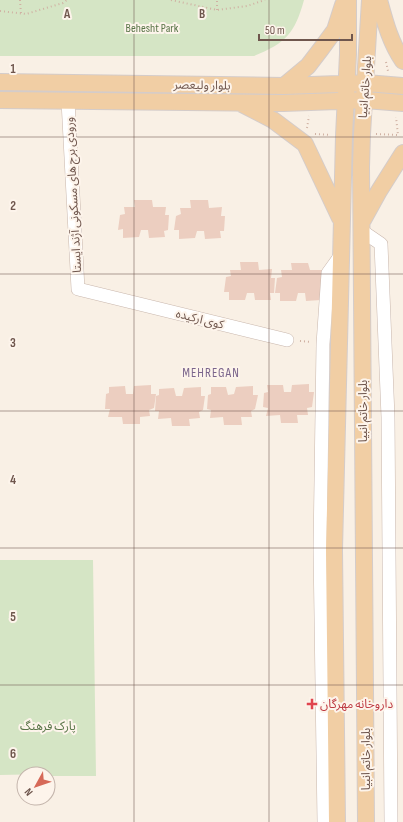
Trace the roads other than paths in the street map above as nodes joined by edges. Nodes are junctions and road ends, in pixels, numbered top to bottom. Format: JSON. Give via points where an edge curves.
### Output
{"nodes":[{"id":1,"x":346,"y":0,"type":"edge"},
{"id":2,"x":370,"y":0,"type":"edge"},
{"id":3,"x":379,"y":0,"type":"edge"},
{"id":4,"x":403,"y":61,"type":"edge"},
{"id":5,"x":0,"y":82,"type":"edge"},
{"id":6,"x":366,"y":82,"type":"junction"},
{"id":7,"x":284,"y":86,"type":"junction"},
{"id":8,"x":403,"y":86,"type":"edge"},
{"id":9,"x":346,"y":92,"type":"junction"},
{"id":10,"x":0,"y":100,"type":"edge"},
{"id":11,"x":364,"y":100,"type":"junction"},
{"id":12,"x":68,"y":101,"type":"junction"},
{"id":13,"x":238,"y":103,"type":"junction"},
{"id":14,"x":403,"y":103,"type":"edge"},
{"id":15,"x":403,"y":153,"type":"edge"},
{"id":16,"x":342,"y":204,"type":"junction"},
{"id":17,"x":362,"y":204,"type":"junction"},
{"id":18,"x":342,"y":222,"type":"junction"},
{"id":19,"x":362,"y":226,"type":"junction"},
{"id":20,"x":341,"y":255,"type":"junction"},
{"id":21,"x":78,"y":289,"type":"joint"},
{"id":22,"x":287,"y":340,"type":"road end"},
{"id":23,"x":324,"y":822,"type":"edge"},
{"id":24,"x":337,"y":822,"type":"edge"},
{"id":25,"x":366,"y":822,"type":"edge"},
{"id":26,"x":391,"y":822,"type":"edge"}],
"edges":[{"from":1,"to":7,"type":"main road","via":[[335,30],[308,66]]},
{"from":1,"to":9,"type":"main road","name":"بلوار خاتم انبیا"},
{"from":2,"to":6,"type":"main road","name":"بلوار خاتم انبیا"},
{"from":3,"to":4,"type":"main road","via":[[394,48]]},
{"from":5,"to":7,"type":"main road","name":"بلوار ولیعصر"},
{"from":6,"to":8,"type":"main road","name":"بلوار ولیعصر"},
{"from":6,"to":9,"type":"main road","name":"بلوار ولیعصر"},
{"from":6,"to":11,"type":"main road","name":"بلوار خاتم انبیا"},
{"from":7,"to":9,"type":"main road","name":"بلوار ولیعصر"},
{"from":9,"to":11,"type":"main road","name":"بلوار ولیعصر"},
{"from":9,"to":13,"type":"main road","name":"بلوار ولیعصر","via":[[283,103]]},
{"from":9,"to":16,"type":"main road","name":"بلوار خاتم انبیا"},
{"from":10,"to":12,"type":"main road","name":"بلوار ولیعصر"},
{"from":11,"to":14,"type":"main road","name":"بلوار ولیعصر"},
{"from":11,"to":17,"type":"main road","name":"بلوار خاتم انبیا"},
{"from":12,"to":13,"type":"main road","name":"بلوار ولیعصر"},
{"from":12,"to":21,"type":"street","name":"ورودی برج های مسکونی آژند ایستا"},
{"from":13,"to":18,"type":"main road","via":[[273,120],[305,144]]},
{"from":15,"to":19,"type":"main road","via":[[379,191]]},
{"from":16,"to":17,"type":"main road","via":[[352,198]]},
{"from":16,"to":18,"type":"main road","name":"بلوار خاتم انبیا"},
{"from":17,"to":19,"type":"main road","name":"بلوار خاتم انبیا"},
{"from":18,"to":20,"type":"main road","name":"بلوار خاتم انبیا"},
{"from":19,"to":25,"type":"main road","name":"بلوار خاتم انبیا"},
{"from":19,"to":26,"type":"street","via":[[381,244],[388,417]]},
{"from":20,"to":23,"type":"street","via":[[328,273],[323,344],[320,549]]},
{"from":20,"to":24,"type":"main road","name":"بلوار خاتم انبیا","via":[[334,550]]},
{"from":21,"to":22,"type":"street","name":"کوی ارکیده"}]}
